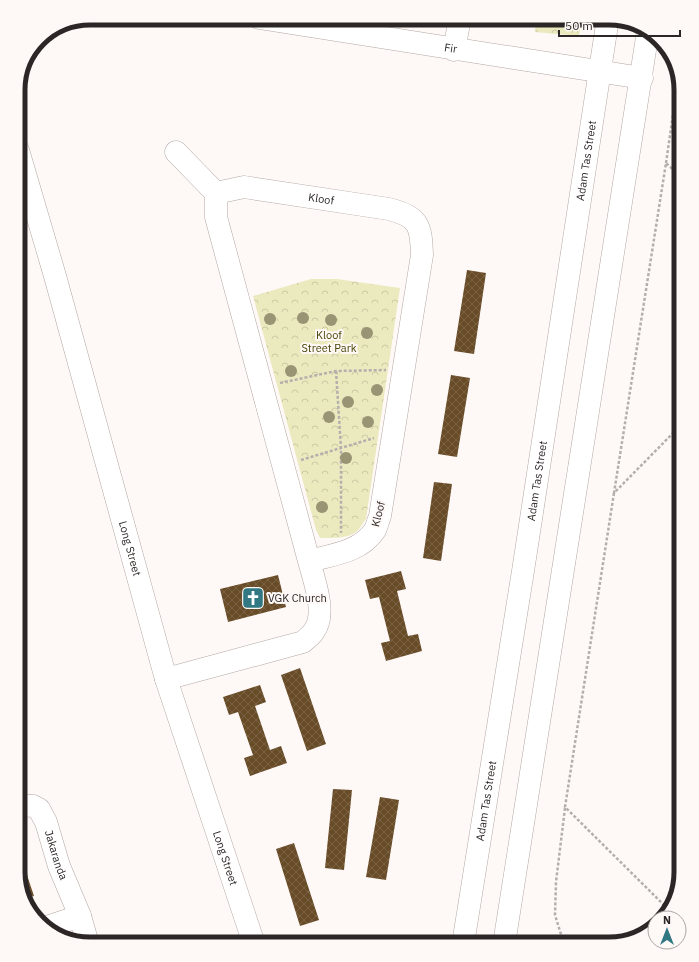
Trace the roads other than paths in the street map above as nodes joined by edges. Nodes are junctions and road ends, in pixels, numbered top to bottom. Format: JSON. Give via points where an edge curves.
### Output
{"nodes":[{"id":1,"x":302,"y":25,"type":"edge"},
{"id":2,"x":459,"y":25,"type":"edge"},
{"id":3,"x":607,"y":25,"type":"edge"},
{"id":4,"x":647,"y":37,"type":"edge"},
{"id":5,"x":454,"y":50,"type":"junction"},
{"id":6,"x":599,"y":72,"type":"junction"},
{"id":7,"x":642,"y":78,"type":"junction"},
{"id":8,"x":176,"y":152,"type":"dead end"},
{"id":9,"x":216,"y":192,"type":"junction"},
{"id":10,"x":25,"y":196,"type":"edge"},
{"id":11,"x":309,"y":561,"type":"junction"},
{"id":12,"x":166,"y":680,"type":"junction"},
{"id":13,"x":25,"y":806,"type":"edge"},
{"id":14,"x":80,"y":916,"type":"junction"},
{"id":15,"x":53,"y":925,"type":"edge"},
{"id":16,"x":86,"y":937,"type":"edge"},
{"id":17,"x":252,"y":937,"type":"edge"},
{"id":18,"x":464,"y":937,"type":"edge"},
{"id":19,"x":505,"y":937,"type":"edge"}],
"edges":[{"from":1,"to":5,"type":"street","name":"Fir"},
{"from":2,"to":5,"type":"street"},
{"from":3,"to":6,"type":"street","name":"Adam Tas Street"},
{"from":4,"to":7,"type":"street"},
{"from":5,"to":6,"type":"street","name":"Fir"},
{"from":6,"to":7,"type":"street","name":"Fir"},
{"from":6,"to":18,"type":"street","name":"Adam Tas Street"},
{"from":7,"to":19,"type":"street"},
{"from":8,"to":9,"type":"street"},
{"from":9,"to":11,"type":"street","via":[[216,217],[236,297]]},
{"from":9,"to":11,"type":"street","name":"Kloof","via":[[244,187],[389,209],[410,217],[419,226],[422,236],[422,255],[376,529],[359,546]]},
{"from":10,"to":12,"type":"street","name":"Long Street","via":[[58,283]]},
{"from":11,"to":12,"type":"street","via":[[316,583],[320,620],[303,642]]},
{"from":12,"to":17,"type":"street","name":"Long Street"},
{"from":13,"to":14,"type":"street","name":"Jakaranda","via":[[39,809],[46,822],[59,866]]},
{"from":14,"to":15,"type":"street"},
{"from":14,"to":16,"type":"street","name":"Jakaranda"}]}
